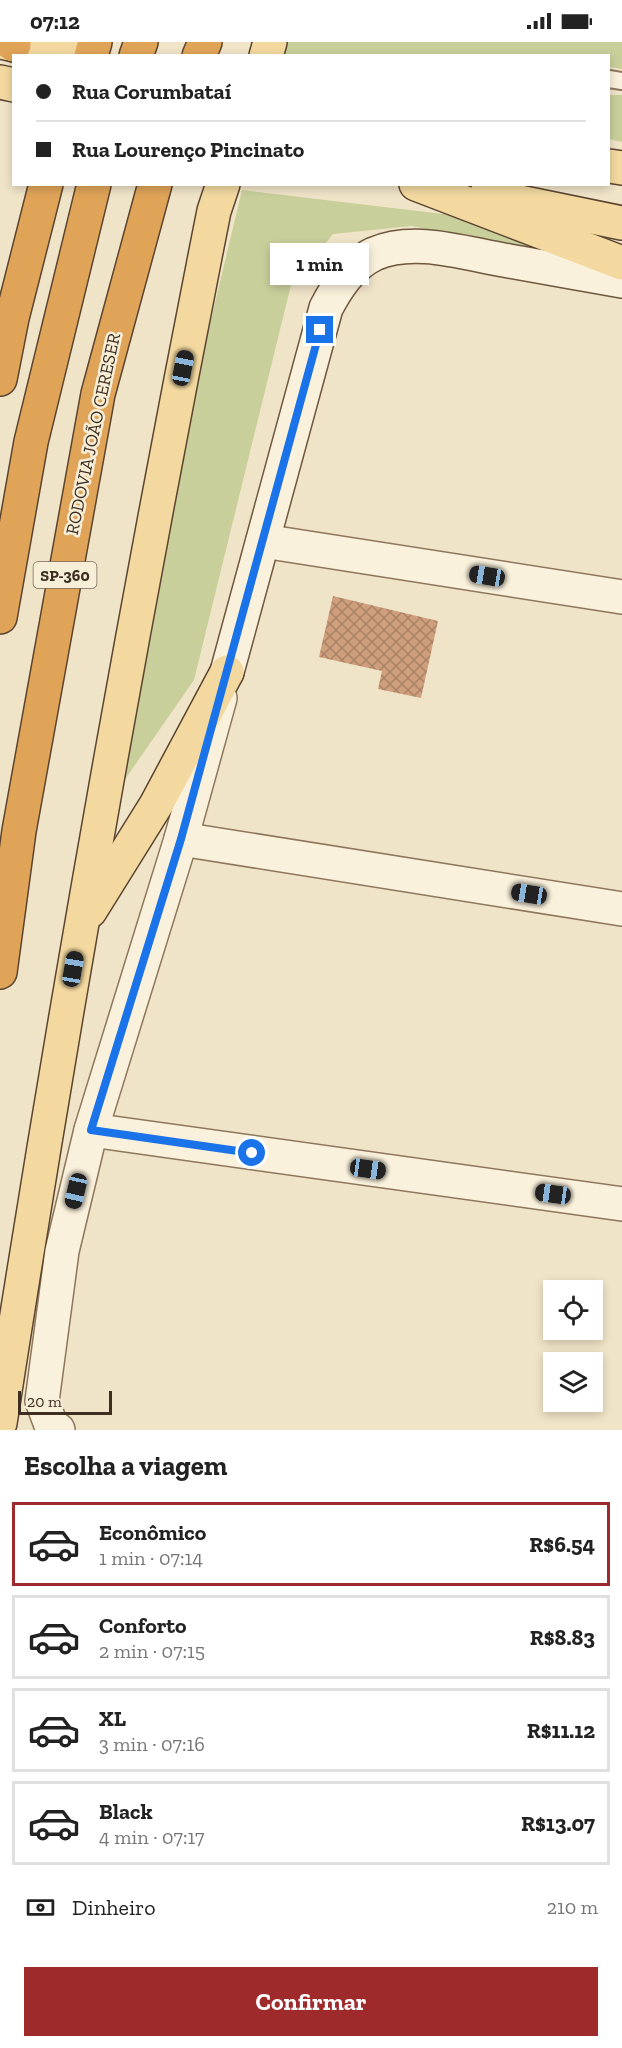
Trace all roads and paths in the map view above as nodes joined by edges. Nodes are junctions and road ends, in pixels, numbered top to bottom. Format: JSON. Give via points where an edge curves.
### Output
{"nodes":[{"id":1,"x":8,"y":43,"type":"edge"},
{"id":2,"x":60,"y":54,"type":"edge"},
{"id":3,"x":94,"y":186,"type":"edge"},
{"id":4,"x":154,"y":186,"type":"edge"},
{"id":5,"x":222,"y":186,"type":"edge"},
{"id":6,"x":421,"y":186,"type":"edge"},
{"id":7,"x":445,"y":186,"type":"edge"},
{"id":8,"x":44,"y":190,"type":"edge"},
{"id":9,"x":622,"y":223,"type":"edge"},
{"id":10,"x":622,"y":263,"type":"edge"},
{"id":11,"x":0,"y":272,"type":"edge"},
{"id":12,"x":622,"y":281,"type":"edge"},
{"id":13,"x":0,"y":379,"type":"edge"},
{"id":14,"x":263,"y":541,"type":"junction"},
{"id":15,"x":622,"y":597,"type":"edge"},
{"id":16,"x":0,"y":617,"type":"edge"},
{"id":17,"x":227,"y":672,"type":"junction"},
{"id":18,"x":181,"y":839,"type":"junction"},
{"id":19,"x":622,"y":909,"type":"edge"},
{"id":20,"x":81,"y":926,"type":"junction"},
{"id":21,"x":0,"y":972,"type":"edge"},
{"id":22,"x":91,"y":1130,"type":"junction"},
{"id":23,"x":622,"y":1204,"type":"edge"},
{"id":24,"x":0,"y":1423,"type":"edge"},
{"id":25,"x":58,"y":1430,"type":"edge"}],
"edges":[{"from":1,"to":2,"type":"main road"},
{"from":3,"to":16,"type":"highway","number":"SP-360","via":[[31,442]]},
{"from":4,"to":21,"type":"highway","name":"RODOVIA JOÃO CERESER","number":"SP-360","via":[[98,394],[18,831]]},
{"from":5,"to":20,"type":"main road","via":[[214,211],[148,546]]},
{"from":6,"to":10,"type":"main road"},
{"from":7,"to":9,"type":"main road"},
{"from":8,"to":11,"type":"highway"},
{"from":8,"to":13,"type":"highway"},
{"from":12,"to":14,"type":"street","via":[[426,246],[392,248],[353,268],[326,308]]},
{"from":14,"to":15,"type":"street"},
{"from":14,"to":17,"type":"street"},
{"from":17,"to":18,"type":"street"},
{"from":17,"to":20,"type":"main road","via":[[156,805]]},
{"from":18,"to":19,"type":"street"},
{"from":18,"to":22,"type":"street"},
{"from":20,"to":24,"type":"main road"},
{"from":22,"to":23,"type":"street"},
{"from":22,"to":25,"type":"street","via":[[62,1251],[42,1401],[51,1425]]}]}
